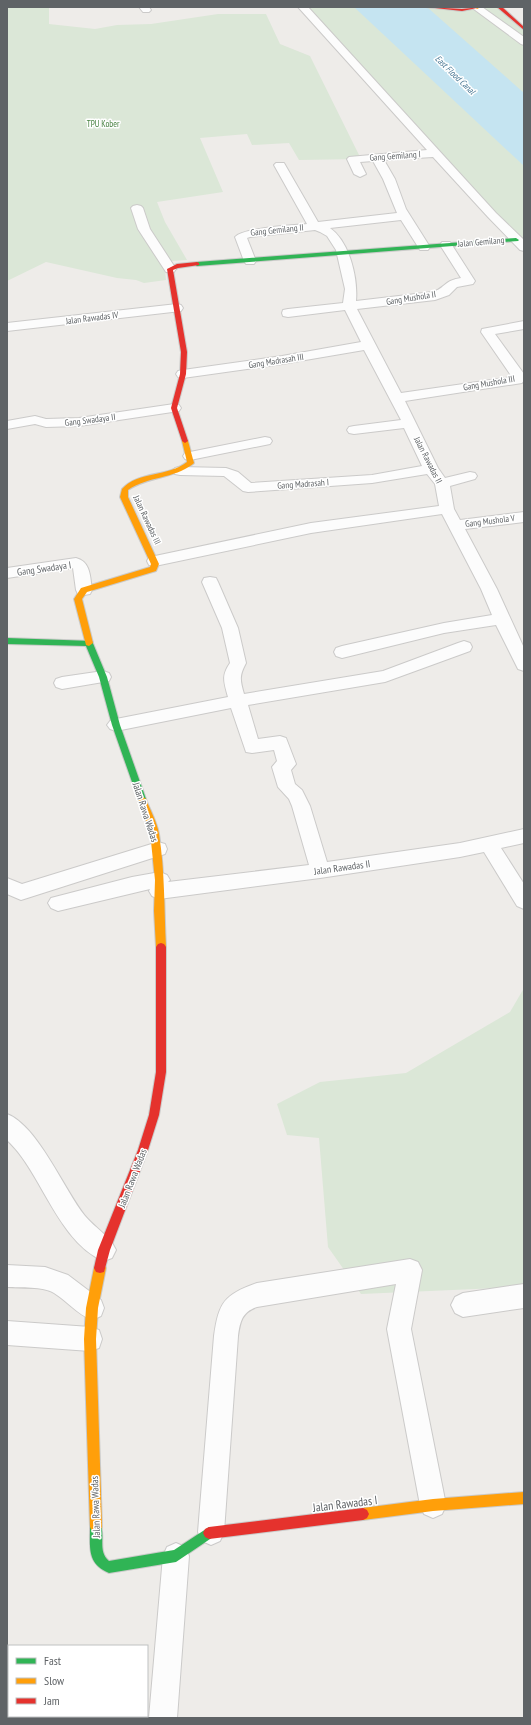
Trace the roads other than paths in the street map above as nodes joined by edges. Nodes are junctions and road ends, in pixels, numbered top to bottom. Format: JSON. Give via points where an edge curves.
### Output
{"nodes":[{"id":1,"x":302,"y":7,"type":"edge"},
{"id":2,"x":428,"y":7,"type":"edge"},
{"id":3,"x":478,"y":7,"type":"edge"},
{"id":4,"x":499,"y":7,"type":"edge"},
{"id":5,"x":524,"y":29,"type":"edge"},
{"id":6,"x":524,"y":42,"type":"edge"},
{"id":7,"x":436,"y":153,"type":"junction"},
{"id":8,"x":377,"y":158,"type":"junction"},
{"id":9,"x":280,"y":166,"type":"dead end"},
{"id":10,"x":360,"y":174,"type":"dead end"},
{"id":11,"x":137,"y":208,"type":"dead end"},
{"id":12,"x":404,"y":216,"type":"junction"},
{"id":13,"x":317,"y":226,"type":"junction"},
{"id":14,"x":520,"y":243,"type":"edge"},
{"id":15,"x":446,"y":245,"type":"junction"},
{"id":16,"x":424,"y":247,"type":"junction"},
{"id":17,"x":343,"y":254,"type":"junction"},
{"id":18,"x":250,"y":261,"type":"junction"},
{"id":19,"x":170,"y":269,"type":"junction"},
{"id":20,"x":349,"y":306,"type":"junction"},
{"id":21,"x":178,"y":308,"type":"junction"},
{"id":22,"x":288,"y":313,"type":"dead end"},
{"id":23,"x":524,"y":325,"type":"edge"},
{"id":24,"x":7,"y":327,"type":"edge"},
{"id":25,"x":369,"y":345,"type":"junction"},
{"id":26,"x":183,"y":374,"type":"junction"},
{"id":27,"x":397,"y":398,"type":"junction"},
{"id":28,"x":174,"y":408,"type":"junction"},
{"id":29,"x":410,"y":423,"type":"junction"},
{"id":30,"x":7,"y":425,"type":"edge"},
{"id":31,"x":354,"y":430,"type":"dead end"},
{"id":32,"x":265,"y":441,"type":"dead end"},
{"id":33,"x":190,"y":456,"type":"junction"},
{"id":34,"x":431,"y":469,"type":"junction"},
{"id":35,"x":180,"y":472,"type":"junction"},
{"id":36,"x":470,"y":476,"type":"dead end"},
{"id":37,"x":442,"y":484,"type":"junction"},
{"id":38,"x":447,"y":509,"type":"junction"},
{"id":39,"x":524,"y":517,"type":"edge"},
{"id":40,"x":456,"y":525,"type":"junction"},
{"id":41,"x":155,"y":562,"type":"junction"},
{"id":42,"x":7,"y":573,"type":"edge"},
{"id":43,"x":210,"y":582,"type":"dead end"},
{"id":44,"x":84,"y":590,"type":"junction"},
{"id":45,"x":502,"y":619,"type":"junction"},
{"id":46,"x":7,"y":641,"type":"edge"},
{"id":47,"x":90,"y":643,"type":"junction"},
{"id":48,"x":464,"y":647,"type":"dead end"},
{"id":49,"x":342,"y":652,"type":"dead end"},
{"id":50,"x":524,"y":665,"type":"edge"},
{"id":51,"x":103,"y":678,"type":"junction"},
{"id":52,"x":62,"y":683,"type":"dead end"},
{"id":53,"x":237,"y":701,"type":"junction"},
{"id":54,"x":116,"y":725,"type":"junction"},
{"id":55,"x":524,"y":836,"type":"edge"},
{"id":56,"x":489,"y":844,"type":"junction"},
{"id":57,"x":158,"y":849,"type":"junction"},
{"id":58,"x":320,"y":871,"type":"junction"},
{"id":59,"x":7,"y":886,"type":"edge"},
{"id":60,"x":160,"y":886,"type":"junction"},
{"id":61,"x":524,"y":901,"type":"edge"},
{"id":62,"x":58,"y":904,"type":"dead end"},
{"id":63,"x":7,"y":1124,"type":"edge"},
{"id":64,"x":104,"y":1250,"type":"junction"},
{"id":65,"x":7,"y":1276,"type":"edge"},
{"id":66,"x":524,"y":1296,"type":"edge"},
{"id":67,"x":463,"y":1305,"type":"dead end"},
{"id":68,"x":92,"y":1308,"type":"junction"},
{"id":69,"x":7,"y":1333,"type":"edge"},
{"id":70,"x":90,"y":1339,"type":"junction"},
{"id":71,"x":524,"y":1498,"type":"edge"},
{"id":72,"x":434,"y":1505,"type":"junction"},
{"id":73,"x":211,"y":1532,"type":"junction"},
{"id":74,"x":176,"y":1556,"type":"junction"},
{"id":75,"x":163,"y":1718,"type":"edge"}],
"edges":[{"from":1,"to":7,"type":"street","name":"Jalan Gemilang"},
{"from":2,"to":3,"type":"street","via":[[462,10]]},
{"from":3,"to":6,"type":"street"},
{"from":4,"to":5,"type":"street"},
{"from":7,"to":8,"type":"street","name":"Gang Gemilang I"},
{"from":7,"to":14,"type":"street","name":"Jalan Gemilang"},
{"from":8,"to":10,"type":"street","name":"Gang Gemilang I","via":[[353,160]]},
{"from":8,"to":12,"type":"street","via":[[389,179]]},
{"from":9,"to":13,"type":"street","name":"Gang Gemilang II","via":[[314,225]]},
{"from":11,"to":19,"type":"street","via":[[144,229]]},
{"from":12,"to":13,"type":"street","name":"Gang Gemilang II"},
{"from":12,"to":16,"type":"street"},
{"from":13,"to":17,"type":"street","name":"Gang Gemilang II","via":[[331,234]]},
{"from":13,"to":18,"type":"street","name":"Gang Gemilang II","via":[[242,235],[241,241]]},
{"from":14,"to":15,"type":"street","name":"Jalan Gemilang"},
{"from":15,"to":16,"type":"street","name":"Jalan Gemilang"},
{"from":15,"to":20,"type":"street","name":"Gang Mushola II","via":[[469,281],[451,283],[445,292],[436,296]]},
{"from":16,"to":17,"type":"street","name":"Jalan Gemilang"},
{"from":17,"to":18,"type":"street","name":"Jalan Gemilang"},
{"from":17,"to":20,"type":"street","via":[[351,289]]},
{"from":18,"to":19,"type":"street","name":"Jalan Gemilang","via":[[184,265]]},
{"from":19,"to":21,"type":"street"},
{"from":20,"to":22,"type":"street","name":"Gang Mushola II"},
{"from":20,"to":25,"type":"street","name":"Jalan Rawadas II"},
{"from":21,"to":24,"type":"street","name":"Jalan Rawadas IV"},
{"from":21,"to":26,"type":"street","via":[[184,352]]},
{"from":23,"to":27,"type":"street","name":"Gang Mushola III","via":[[487,332],[519,377],[517,380]]},
{"from":25,"to":26,"type":"street","name":"Gang Madrasah III"},
{"from":25,"to":27,"type":"street","name":"Jalan Rawadas II"},
{"from":26,"to":28,"type":"street"},
{"from":27,"to":29,"type":"street","name":"Jalan Rawadas II"},
{"from":28,"to":30,"type":"street","name":"Gang Swadaya II","via":[[79,422],[46,423],[35,420]]},
{"from":28,"to":33,"type":"street"},
{"from":29,"to":31,"type":"street"},
{"from":29,"to":34,"type":"street","name":"Jalan Rawadas II"},
{"from":32,"to":33,"type":"street"},
{"from":33,"to":35,"type":"street","via":[[191,464]]},
{"from":34,"to":35,"type":"street","name":"Gang Madrasah I","via":[[372,479],[248,488],[226,472]]},
{"from":34,"to":37,"type":"street","name":"Jalan Rawadas II"},
{"from":35,"to":41,"type":"street","name":"Jalan Rawadas III","via":[[139,479],[125,489],[124,497]]},
{"from":36,"to":37,"type":"street"},
{"from":37,"to":38,"type":"street","name":"Jalan Rawadas II"},
{"from":38,"to":40,"type":"street","name":"Jalan Rawadas II"},
{"from":38,"to":41,"type":"street","via":[[311,528]]},
{"from":39,"to":40,"type":"street","name":"Gang Mushola V"},
{"from":40,"to":45,"type":"street","name":"Jalan Rawadas II"},
{"from":41,"to":44,"type":"street","via":[[148,570]]},
{"from":42,"to":44,"type":"street","name":"Gang Swadaya I","via":[[76,563],[80,566]]},
{"from":43,"to":53,"type":"street","via":[[230,628],[238,663],[231,677]]},
{"from":44,"to":47,"type":"street","via":[[78,599]]},
{"from":45,"to":49,"type":"street","via":[[444,628]]},
{"from":45,"to":50,"type":"street","name":"Jalan Rawadas II"},
{"from":46,"to":47,"type":"street"},
{"from":47,"to":51,"type":"street","name":"Jalan Rawa Wadas"},
{"from":48,"to":53,"type":"street","via":[[385,676]]},
{"from":51,"to":52,"type":"street"},
{"from":51,"to":54,"type":"street","name":"Jalan Rawa Wadas"},
{"from":53,"to":54,"type":"street"},
{"from":53,"to":58,"type":"street","via":[[252,747],[280,742],[287,764],[281,767],[287,787],[296,795],[301,806]]},
{"from":54,"to":57,"type":"street","name":"Jalan Rawa Wadas"},
{"from":55,"to":56,"type":"street","name":"Jalan Rawadas II"},
{"from":56,"to":58,"type":"street","name":"Jalan Rawadas II"},
{"from":56,"to":61,"type":"street"},
{"from":57,"to":59,"type":"street","via":[[21,892]]},
{"from":57,"to":60,"type":"street","name":"Jalan Rawa Wadas"},
{"from":58,"to":60,"type":"street","name":"Jalan Rawadas II"},
{"from":60,"to":62,"type":"street","name":"Jalan Rawadas II","via":[[132,885]]},
{"from":60,"to":64,"type":"street","name":"Jalan Rawa Wadas","via":[[161,1072],[154,1115],[143,1150]]},
{"from":63,"to":64,"type":"street","via":[[29,1148],[76,1223]]},
{"from":64,"to":68,"type":"street","name":"Jalan Rawa Wadas"},
{"from":65,"to":68,"type":"street","via":[[45,1278],[60,1283]]},
{"from":66,"to":67,"type":"street"},
{"from":68,"to":70,"type":"street","name":"Jalan Rawa Wadas"},
{"from":69,"to":70,"type":"street"},
{"from":70,"to":74,"type":"street","name":"Jalan Rawa Wadas","via":[[99,1561],[109,1567]]},
{"from":71,"to":72,"type":"street","name":"Jalan Rawadas I"},
{"from":72,"to":73,"type":"street","name":"Jalan Rawadas I"},
{"from":72,"to":73,"type":"street","via":[[399,1329],[410,1270],[257,1295],[234,1307],[228,1319],[226,1336]]},
{"from":73,"to":74,"type":"street","name":"Jalan Rawadas I"},
{"from":74,"to":75,"type":"street"}]}
